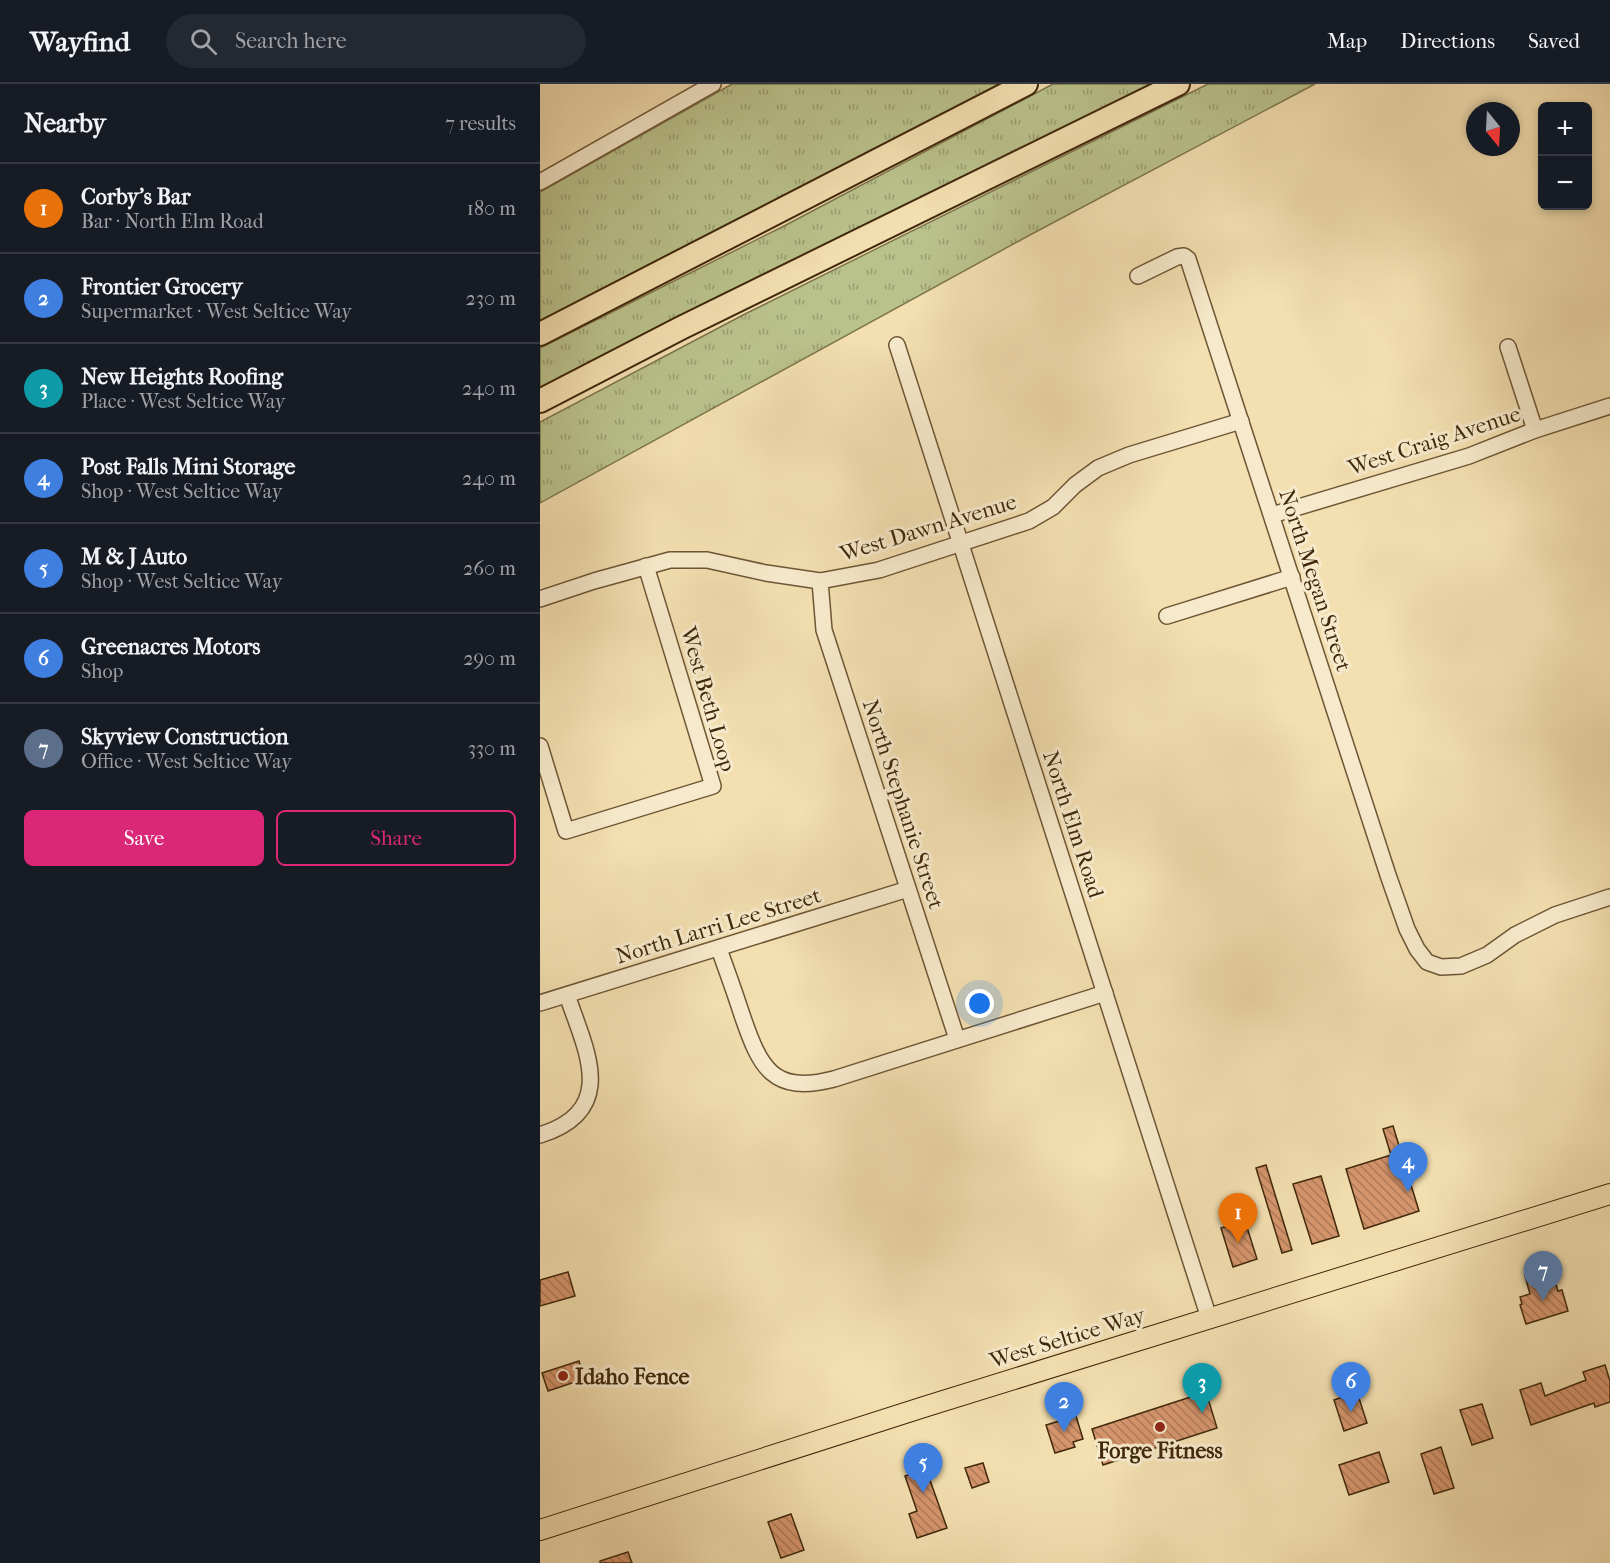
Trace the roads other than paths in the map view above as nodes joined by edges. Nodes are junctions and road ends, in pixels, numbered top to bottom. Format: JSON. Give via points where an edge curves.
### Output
{"nodes":[{"id":1,"x":713,"y":84,"type":"edge"},
{"id":2,"x":1026,"y":84,"type":"edge"},
{"id":3,"x":1178,"y":84,"type":"edge"},
{"id":4,"x":540,"y":182,"type":"edge"},
{"id":5,"x":1138,"y":276,"type":"dead end"},
{"id":6,"x":540,"y":334,"type":"edge"},
{"id":7,"x":897,"y":345,"type":"dead end"},
{"id":8,"x":1508,"y":347,"type":"dead end"},
{"id":9,"x":540,"y":401,"type":"edge"},
{"id":10,"x":1610,"y":406,"type":"edge"},
{"id":11,"x":1241,"y":421,"type":"junction"},
{"id":12,"x":1535,"y":430,"type":"junction"},
{"id":13,"x":1272,"y":515,"type":"junction"},
{"id":14,"x":961,"y":543,"type":"junction"},
{"id":15,"x":646,"y":566,"type":"junction"},
{"id":16,"x":1292,"y":577,"type":"junction"},
{"id":17,"x":820,"y":581,"type":"junction"},
{"id":18,"x":540,"y":599,"type":"edge"},
{"id":19,"x":1167,"y":616,"type":"dead end"},
{"id":20,"x":540,"y":746,"type":"edge"},
{"id":21,"x":909,"y":889,"type":"junction"},
{"id":22,"x":1610,"y":897,"type":"edge"},
{"id":23,"x":719,"y":949,"type":"junction"},
{"id":24,"x":1105,"y":993,"type":"junction"},
{"id":25,"x":567,"y":995,"type":"junction"},
{"id":26,"x":540,"y":1003,"type":"edge"},
{"id":27,"x":957,"y":1039,"type":"junction"},
{"id":28,"x":540,"y":1135,"type":"edge"},
{"id":29,"x":1610,"y":1194,"type":"edge"},
{"id":30,"x":1209,"y":1318,"type":"junction"},
{"id":31,"x":540,"y":1530,"type":"edge"}],
"edges":[{"from":1,"to":4,"type":"street"},
{"from":2,"to":6,"type":"highway"},
{"from":3,"to":9,"type":"highway"},
{"from":5,"to":11,"type":"street","name":"North Megan Street","via":[[1177,257],[1188,259]]},
{"from":7,"to":14,"type":"street","name":"North Elm Road"},
{"from":8,"to":12,"type":"street"},
{"from":10,"to":12,"type":"street","name":"West Craig Avenue"},
{"from":11,"to":13,"type":"street","name":"North Megan Street"},
{"from":11,"to":14,"type":"street","name":"West Dawn Avenue","via":[[1098,468],[1037,516]]},
{"from":12,"to":13,"type":"street","name":"West Craig Avenue","via":[[1469,456]]},
{"from":13,"to":16,"type":"street","name":"North Megan Street"},
{"from":14,"to":17,"type":"street","name":"West Dawn Avenue","via":[[879,570]]},
{"from":14,"to":24,"type":"street","name":"North Elm Road"},
{"from":15,"to":17,"type":"street","name":"West Dawn Avenue","via":[[670,560],[707,560]]},
{"from":15,"to":18,"type":"street","name":"West Dawn Avenue"},
{"from":15,"to":20,"type":"street","name":"West Beth Loop","via":[[713,786],[566,831]]},
{"from":16,"to":19,"type":"street"},
{"from":16,"to":22,"type":"street","name":"North Megan Street","via":[[1407,929],[1427,963],[1461,966],[1556,915]]},
{"from":17,"to":21,"type":"street","name":"North Stephanie Street","via":[[824,630]]},
{"from":21,"to":23,"type":"street","name":"North Larri Lee Street"},
{"from":21,"to":27,"type":"street","name":"North Stephanie Street"},
{"from":23,"to":25,"type":"street","name":"North Larri Lee Street"},
{"from":23,"to":27,"type":"street","via":[[755,1053],[773,1074],[786,1081],[815,1084]]},
{"from":24,"to":27,"type":"street"},
{"from":24,"to":30,"type":"street","name":"North Elm Road"},
{"from":25,"to":26,"type":"street","name":"North Larri Lee Street"},
{"from":25,"to":28,"type":"street","via":[[589,1060],[591,1086],[587,1100],[572,1120]]},
{"from":29,"to":30,"type":"main road","name":"West Seltice Way"},
{"from":30,"to":31,"type":"main road","name":"West Seltice Way"}]}
